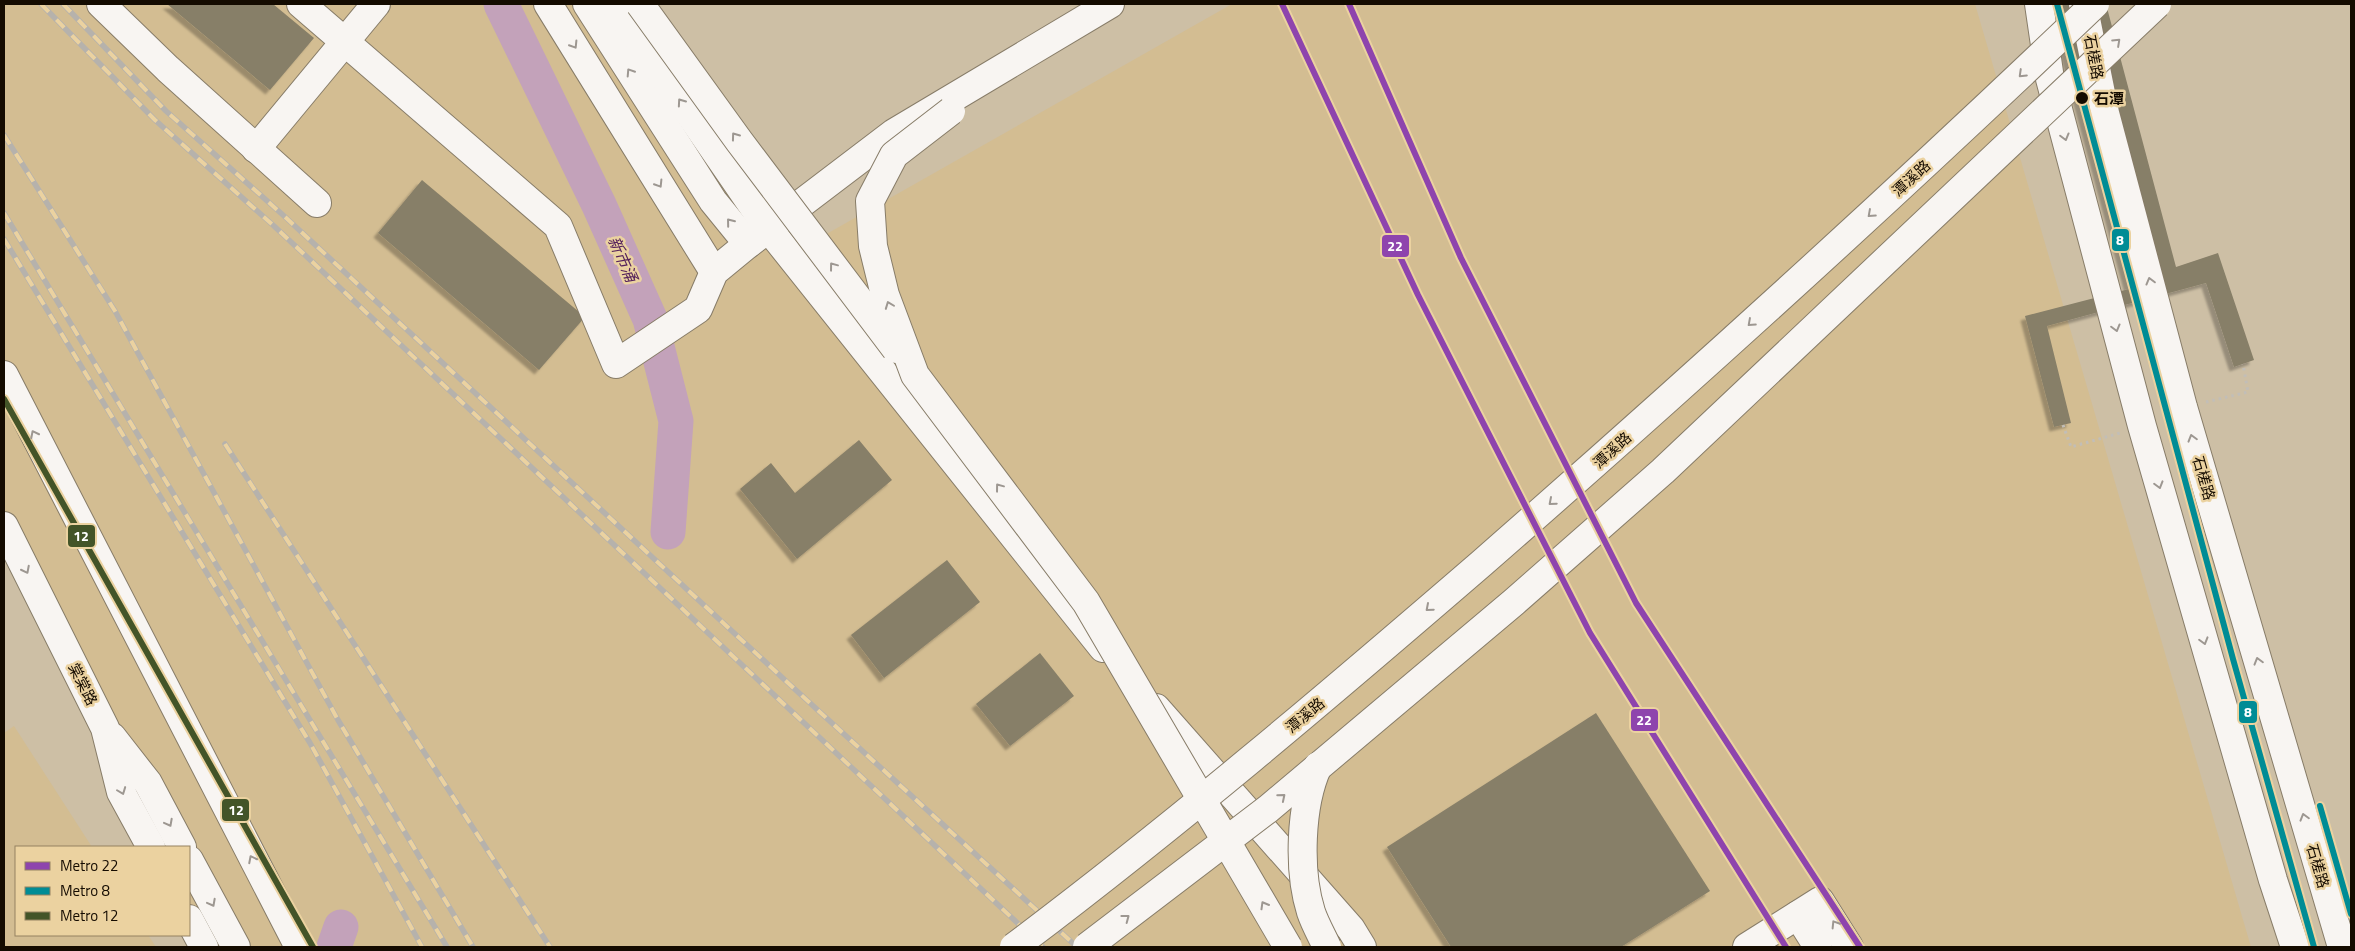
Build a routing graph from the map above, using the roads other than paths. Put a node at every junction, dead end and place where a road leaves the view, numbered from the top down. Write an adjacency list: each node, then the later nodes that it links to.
1 (101, 4): 15 (main road)
2 (301, 4): 14 (main road)
3 (376, 4): 14 (main road)
4 (548, 4): 19 (main road, one-way to 19)
5 (587, 4): 18 (main road, one-way to 5)
6 (614, 4): 18 (main road, one-way to 6)
7 (640, 4): 20 (main road, one-way to 7, bridge)
8 (1110, 4): 18 (main road)
9 (1126, 4): 20 (main road, one-way to 9, bridge)
10 (2039, 4): 40 (main road, one-way to 40)
11 (2083, 4): 41 (main road, 石槎路, one-way to 11)
12 (2095, 4): 32 (main road, 潭溪路, one-way to 32, bridge)
13 (2157, 4): 16 (main road, one-way to 13, bridge)
14 (345, 42): 15 (main road); 19 (main road)
15 (256, 149): 17 (main road)
16 (1992, 159): 33 (main road, one-way to 16, bridge); 35 (main road, bridge)
17 (317, 203)
18 (758, 236): 19 (main road); 36 (main road)
19 (714, 272)
20 (915, 375): 34 (main road, one-way to 20, bridge)
21 (4, 376): 31 (main road, one-way to 21)
22 (4, 526): 23 (main road, 棠棠路, one-way to 23)
23 (105, 728): 24 (main road, 棠棠路, one-way to 24); 25 (main road, one-way to 25)
24 (150, 846)
25 (181, 846)
26 (190, 862): 30 (main road, one-way to 30)
27 (1809, 908): 37 (main road); 38 (main road); 39 (main road, one-way to 27)
28 (190, 920): 29 (main road)
29 (204, 947)
30 (236, 947)
31 (298, 947)
32 (1014, 947)
33 (1087, 947)
34 (1288, 947)
35 (1327, 947)
36 (1362, 947)
37 (1747, 947)
38 (1818, 947)
39 (1849, 947)
40 (2295, 947)
41 (2342, 947)

